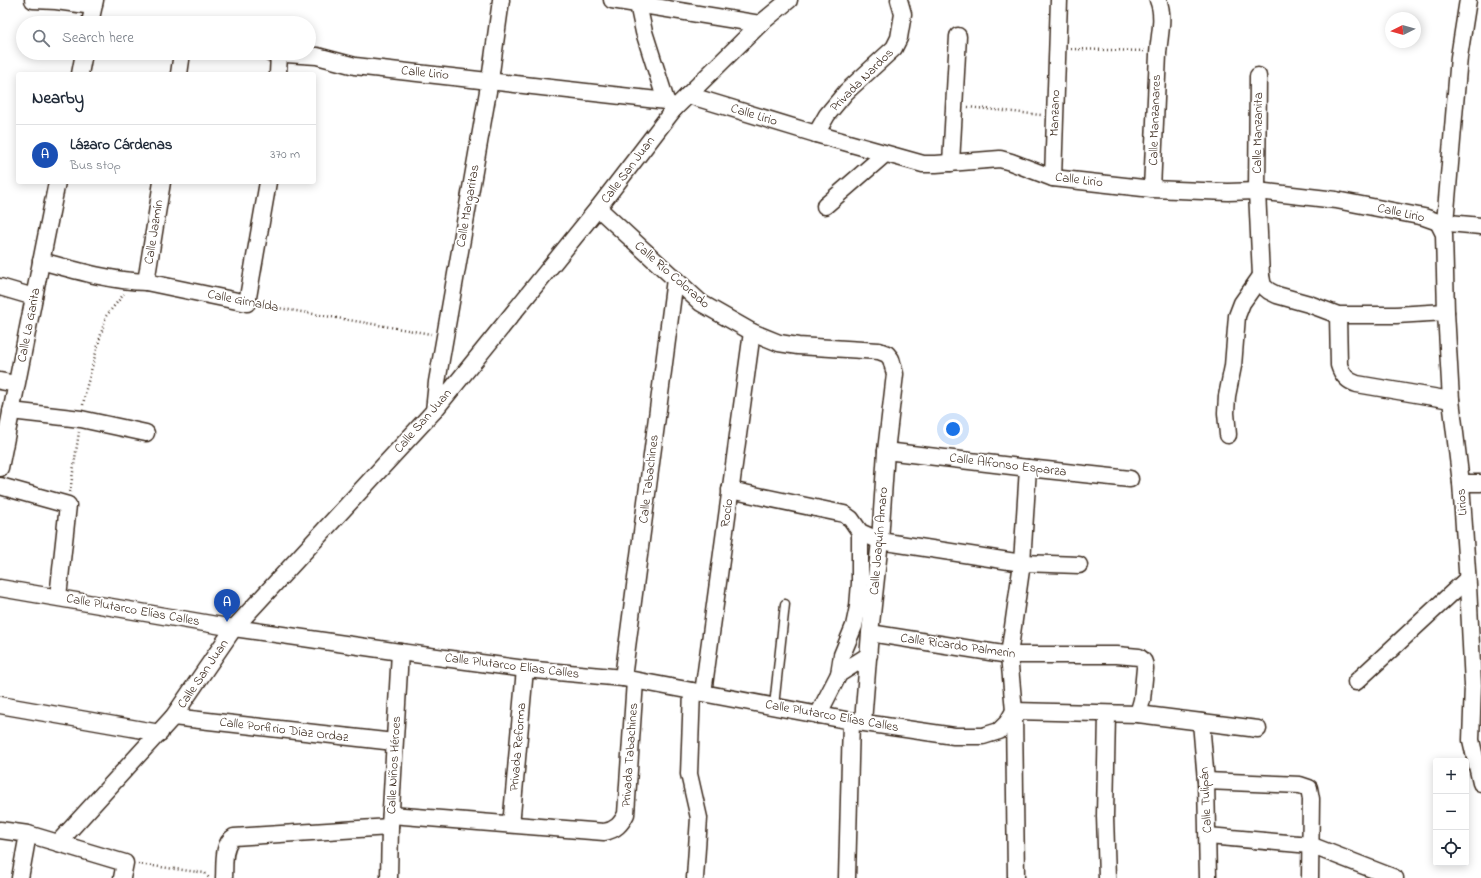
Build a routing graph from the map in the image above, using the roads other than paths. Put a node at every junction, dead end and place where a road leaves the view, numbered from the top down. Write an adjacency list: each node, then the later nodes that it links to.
1 (33, 0): 9 (street)
2 (501, 0): 22 (street, Calle Margaritas)
3 (612, 0): 10 (street)
4 (789, 0): 12 (street, Calle San Juan)
5 (899, 0): 25 (street, Privada Nardos)
6 (1059, 0): 28 (street, Manzano)
7 (1158, 0): 32 (street, Calle Manzanares)
8 (1468, 0): 36 (street)
9 (94, 3): 11 (street)
10 (638, 4): 12 (street); 24 (street)
11 (91, 16)
12 (760, 24): 23 (street, Calle San Juan)
13 (958, 36): 27 (street)
14 (316, 56): 22 (street, Calle Lirio)
15 (83, 60): 18 (street)
16 (181, 60): 19 (street)
17 (275, 60): 20 (street)
18 (80, 72)
19 (179, 72)
20 (278, 72)
21 (1258, 76): 33 (street, Calle Manzanita)
22 (490, 80): 24 (street, Calle Lirio); 51 (street, Calle Margaritas)
23 (688, 95): 24 (street, Calle San Juan); 25 (street, Calle Lirio)
24 (670, 105): 35 (street, Calle San Juan)
25 (816, 134): 26 (street, Calle Lirio)
26 (885, 154): 27 (street, Calle Lirio); 34 (street)
27 (952, 163): 28 (street, Calle Lirio)
28 (1053, 178): 32 (street, Calle Lirio)
29 (57, 184): 38 (street, Calle La Garita)
30 (162, 184): 41 (street, Calle Jazmín)
31 (268, 184): 41 (street, Calle Girnalda)
32 (1152, 188): 33 (street, Calle Lirio)
33 (1257, 191): 36 (street, Calle Lirio); 39 (street, Calle Manzanita)
34 (825, 206)
35 (598, 208): 40 (street, Calle Río Colorado); 51 (street, Calle San Juan)
36 (1441, 222): 37 (street, Calle Lirio); 44 (street, Lirios)
37 (1481, 226)
38 (41, 261): 41 (street, Calle Girnalda); 43 (street, Calle La Garita)
39 (1260, 276): 45 (street); 53 (street)
40 (675, 279): 46 (street, Calle Río Colorado); 78 (street, Calle Tabachines)
41 (140, 282)
42 (0, 287): 43 (street)
43 (34, 297): 48 (street, Calle La Garita)
44 (1446, 312): 45 (street); 49 (street, Lirios)
45 (1338, 315): 49 (street)
46 (752, 332): 47 (street, Calle Río Colorado); 61 (street, Rocío)
47 (891, 359): 54 (street, Calle Joaquín Amaro)
48 (5, 385): 50 (street, Calle La Garita)
49 (1452, 400): 58 (street, Lirios)
50 (11, 411): 52 (street); 55 (street, Calle La Garita)
51 (434, 411): 70 (street, Calle San Juan)
52 (146, 433)
53 (1228, 435)
54 (886, 451): 56 (street, Calle Alfonso Esparza); 63 (street, Calle Joaquín Amaro)
55 (0, 468)
56 (1028, 468): 57 (street, Calle Alfonso Esparza); 64 (street)
57 (1130, 479)
58 (1461, 483): 59 (street); 66 (street, Lirios)
59 (1481, 483)
60 (0, 486): 68 (street)
61 (730, 490): 62 (street); 80 (street, Rocío)
62 (860, 532): 63 (street); 76 (street)
63 (880, 541): 64 (street); 71 (street, Calle Joaquín Amaro)
64 (1022, 563): 65 (street); 74 (street)
65 (1079, 565)
66 (1472, 583): 77 (street, Lirios); 79 (street)
67 (0, 588): 68 (street, Calle Plutarco Elías Calles)
68 (58, 597): 70 (street, Calle Plutarco Elías Calles)
69 (785, 604): 82 (lane)
70 (234, 628): 72 (street, Calle Plutarco Elías Calles); 87 (street, Calle San Juan)
71 (870, 633): 73 (street, Calle Joaquín Amaro); 74 (street, Calle Ricardo Palmerin)
72 (400, 652): 75 (street, Calle Plutarco Elías Calles); 92 (street, Calle Niños Héroes)
73 (869, 655): 76 (street); 88 (street, Calle Joaquín Amaro)
74 (1009, 655): 83 (street); 85 (street, Calle Ricardo Palmerin)
75 (526, 669): 78 (street, Calle Plutarco Elías Calles); 96 (street, Privada Reforma)
76 (839, 674): 86 (street)
77 (1477, 678): 94 (street, Lirios)
78 (629, 680): 80 (street, Calle Plutarco Elías Calles); 96 (street, Privada Tabachines)
79 (1356, 682)
80 (698, 692): 82 (street, Calle Plutarco Elías Calles); 106 (street, Rocío)
81 (0, 705): 91 (street)
82 (774, 706): 86 (street, Calle Plutarco Elías Calles)
83 (1014, 711): 84 (street); 88 (street, Calle Plutarco Elías Calles); 108 (street)
84 (1107, 714): 85 (street); 109 (street)
85 (1138, 714): 89 (street)
86 (818, 715): 88 (street, Calle Plutarco Elías Calles)
87 (173, 717): 91 (street, Calle San Juan); 92 (street, Calle Porfirio Díaz Ordaz)
88 (857, 722): 107 (street, Calle Joaquín Amaro)
89 (1201, 722): 90 (street); 93 (street, Calle Tulipán)
90 (1258, 729)
91 (160, 733): 100 (street, Calle San Juan)
92 (394, 742): 95 (street, Calle Niños Héroes)
93 (1206, 781): 99 (street, Calle Tulipán); 101 (street)
94 (1481, 783)
95 (391, 821): 96 (street); 104 (street); 105 (street, Calle Niños Héroes)
96 (509, 824)
97 (0, 830): 98 (street)
98 (28, 834): 100 (street); 103 (street)
99 (1208, 836): 101 (street); 110 (street, Calle Tulipán)
100 (58, 843): 102 (street)
101 (1310, 845): 111 (street); 112 (street)
102 (123, 870)
103 (20, 878)
104 (224, 878)
105 (389, 878)
106 (695, 878)
107 (847, 878)
108 (1016, 878)
109 (1107, 878)
110 (1208, 878)
111 (1310, 878)
112 (1395, 878)

